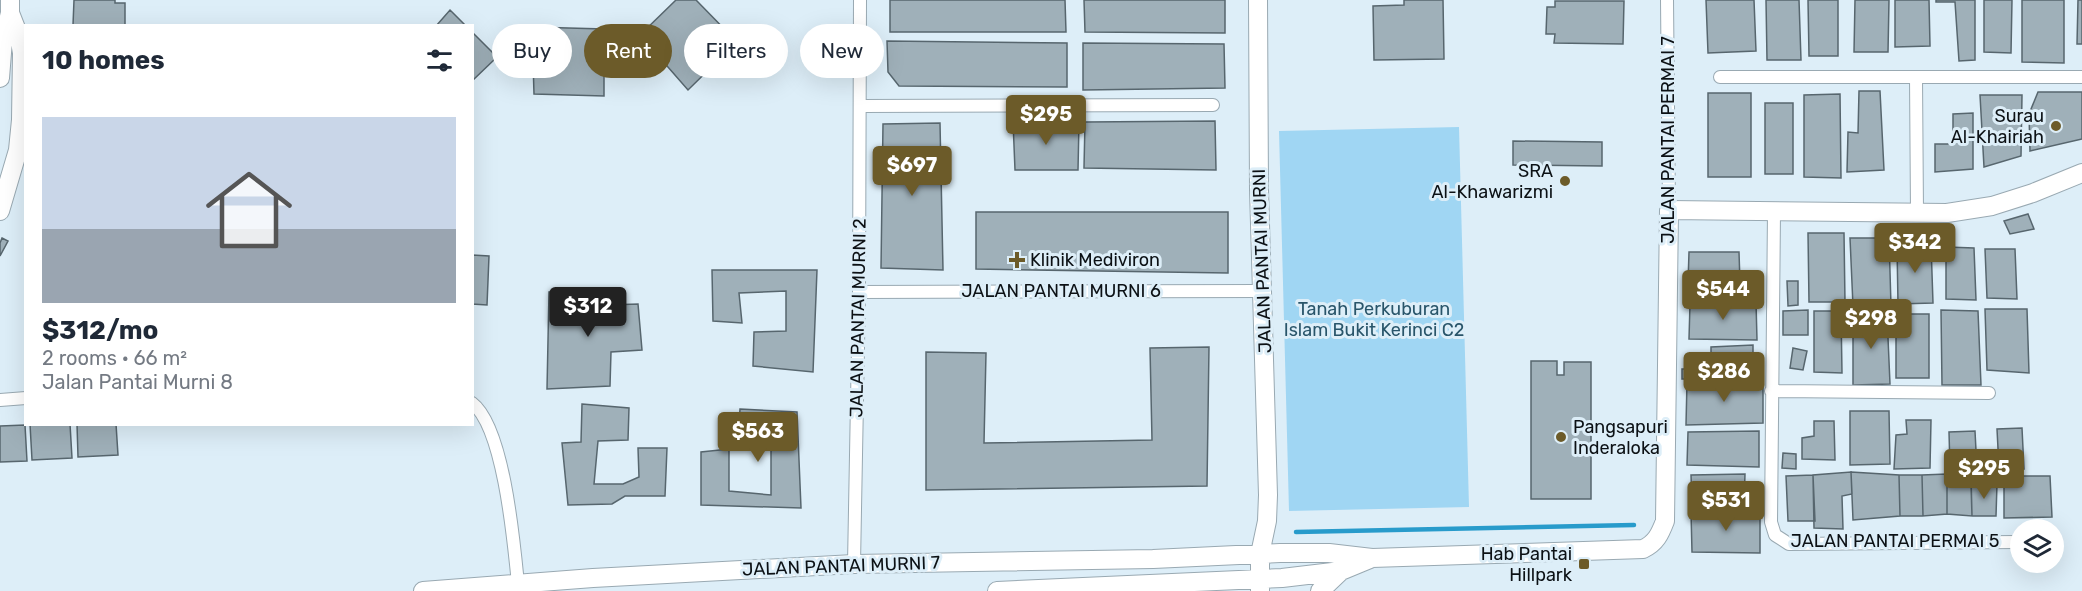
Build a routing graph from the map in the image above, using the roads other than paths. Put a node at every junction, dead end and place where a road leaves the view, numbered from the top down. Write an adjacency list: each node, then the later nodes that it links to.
1 (860, 0): 10 (street, JALAN PANTAI MURNI 2)
2 (1258, 0): 16 (street, JALAN PANTAI MURNI)
3 (1667, 0): 12 (street, JALAN PANTAI PERMAI 7)
4 (10, 7): 8 (street); 13 (street)
5 (1720, 77): 6 (street)
6 (1916, 77): 7 (street); 15 (street)
7 (2082, 77)
8 (0, 78)
9 (1213, 105): 10 (street)
10 (861, 106): 17 (street, JALAN PANTAI MURNI 2)
11 (2082, 173): 15 (street)
12 (1669, 210): 14 (street); 27 (street, JALAN PANTAI PERMAI 7)
13 (0, 211)
14 (1774, 212): 15 (street); 18 (street, JALAN PANTAI PERMAI 5)
15 (1917, 213)
16 (1263, 291): 17 (street, JALAN PANTAI MURNI 6); 23 (street, JALAN PANTAI MURNI)
17 (859, 292): 28 (street, JALAN PANTAI MURNI 2)
18 (1771, 392): 19 (street); 24 (street, JALAN PANTAI PERMAI 5)
19 (1989, 393)
20 (24, 398): 21 (street)
21 (0, 400)
22 (474, 404): 30 (street)
23 (1268, 521): 25 (street, JALAN PANTAI MURNI); 26 (street, JALAN PANTAI MURNI)
24 (2010, 542)
25 (1280, 553): 26 (street, JALAN PANTAI MURNI 7); 27 (street, JALAN PANTAI MURNI 7); 31 (street, JALAN PANTAI MURNI)
26 (1260, 554): 28 (street, JALAN PANTAI MURNI 7); 32 (street, JALAN PANTAI MURNI)
27 (1372, 558): 29 (street)
28 (854, 564): 30 (street, JALAN PANTAI MURNI 7)
29 (1341, 571): 31 (street); 36 (street)
30 (518, 584): 34 (street, JALAN PANTAI MURNI 7)
31 (1282, 584): 32 (street)
32 (1260, 585): 33 (street)
33 (1199, 586): 35 (street)
34 (423, 591)
35 (997, 591)
36 (1320, 591)

